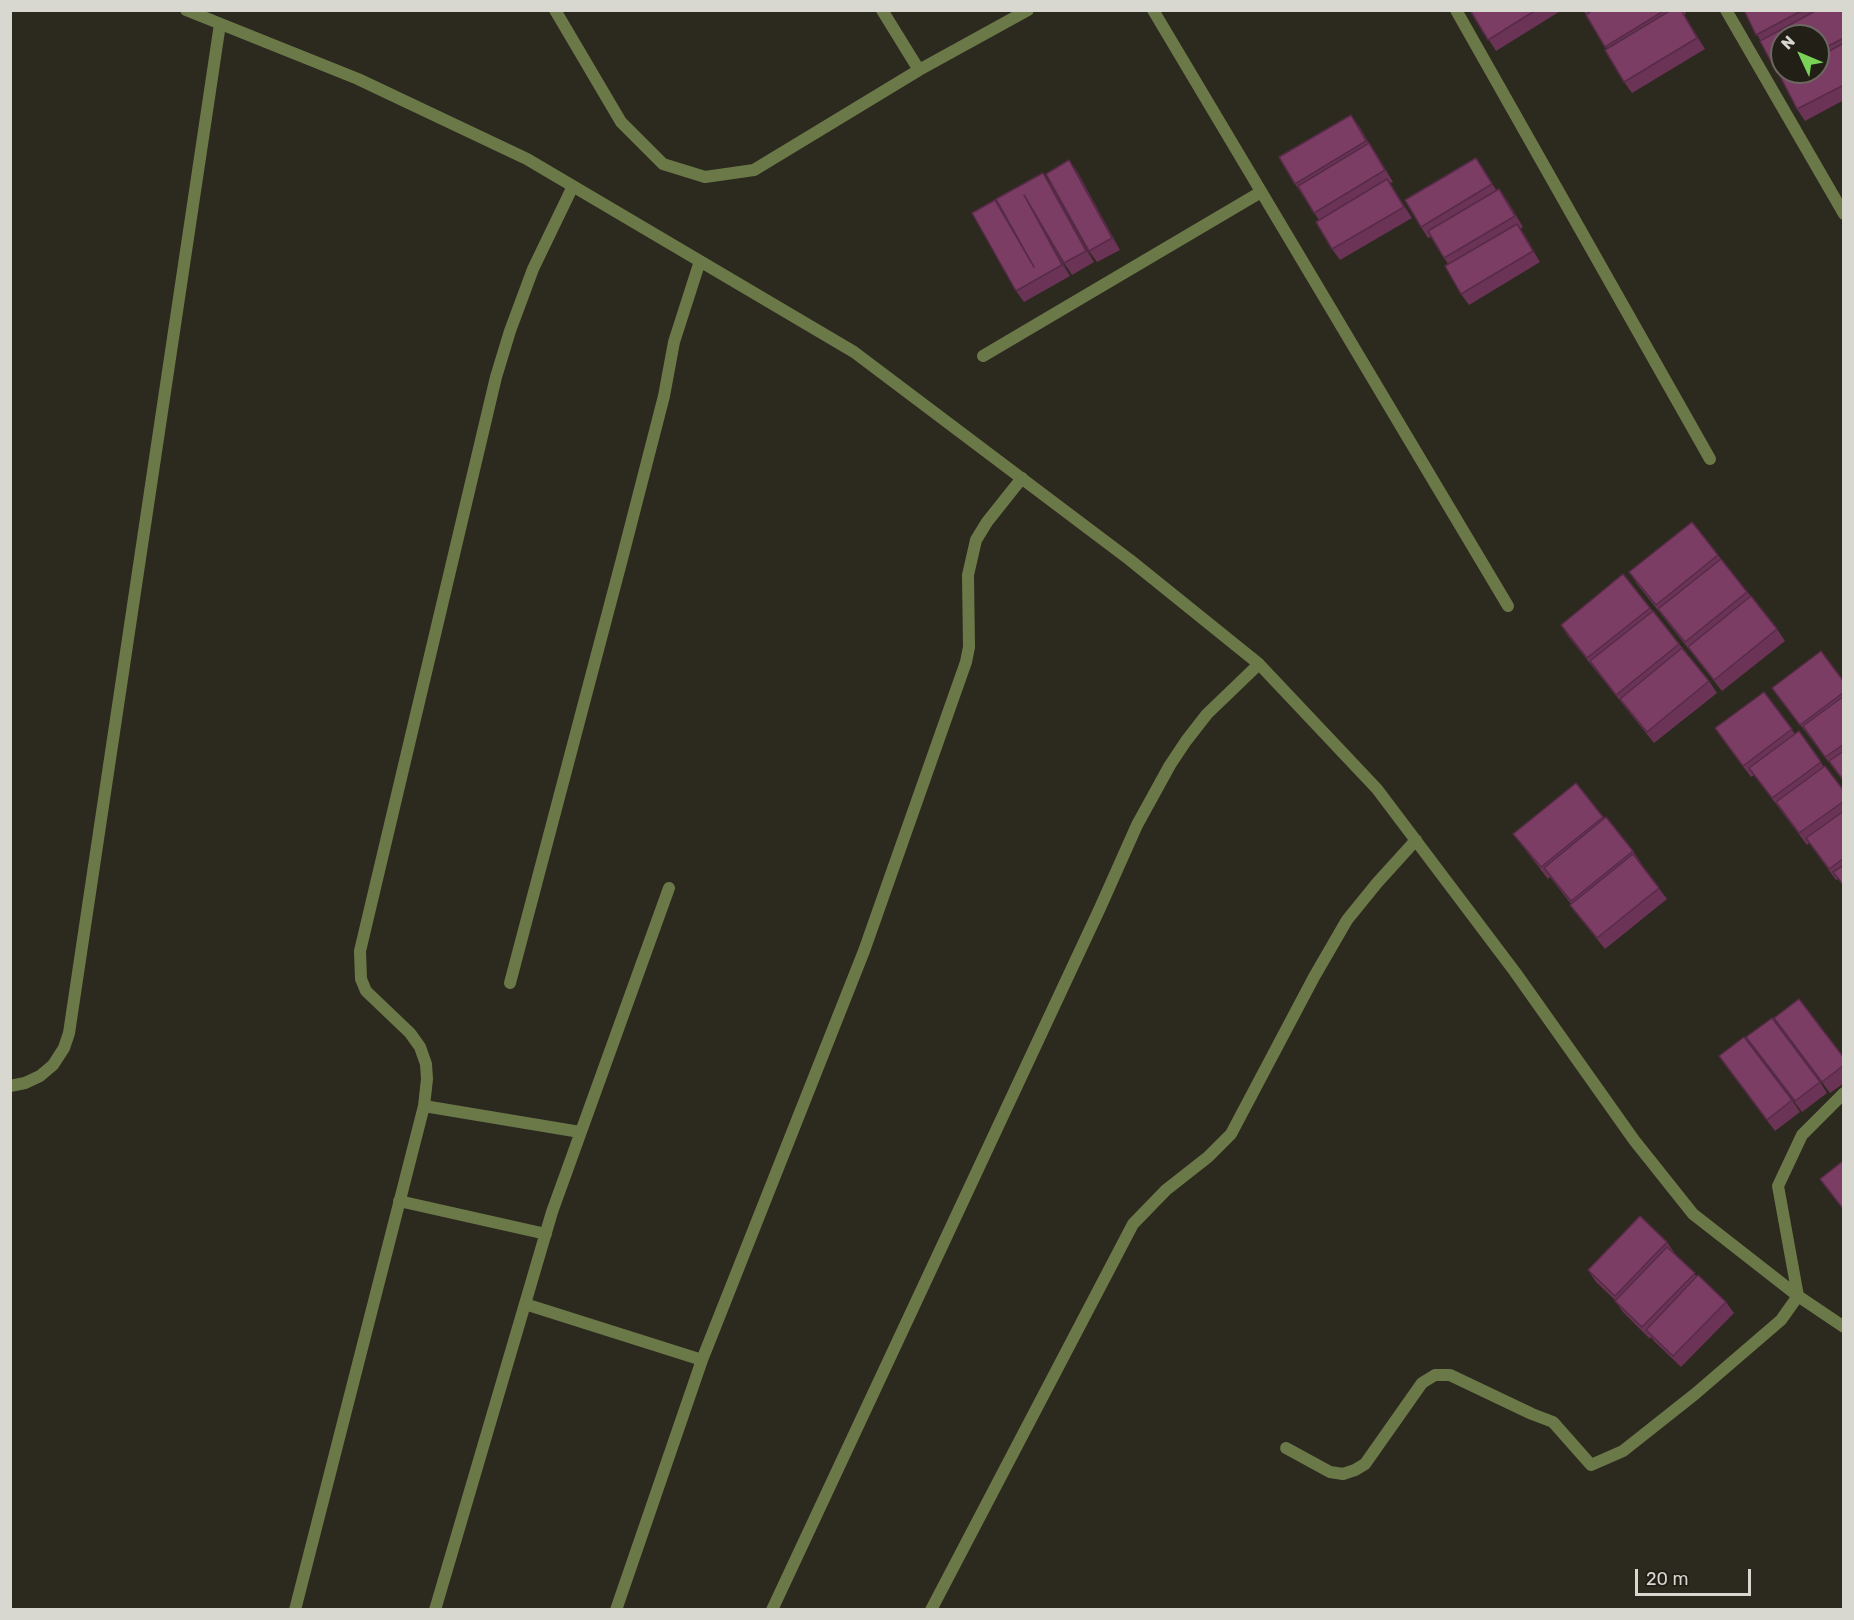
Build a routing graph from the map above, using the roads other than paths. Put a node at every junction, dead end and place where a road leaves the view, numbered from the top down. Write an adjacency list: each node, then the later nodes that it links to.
1 (186, 10): 8 (street)
2 (555, 10): 9 (street)
3 (882, 10): 9 (street)
4 (1028, 10): 9 (street)
5 (1153, 10): 11 (street)
6 (1456, 10): 15 (street)
7 (1726, 10): 12 (street)
8 (220, 24): 10 (street); 22 (street)
9 (919, 70)
10 (573, 186): 13 (street); 24 (street)
11 (1261, 192): 14 (street); 17 (street)
12 (1844, 214)
13 (700, 261): 16 (street); 21 (street)
14 (983, 356)
15 (1710, 459)
16 (1022, 478): 18 (street); 31 (street)
17 (1508, 606)
18 (1259, 664): 19 (street); 36 (street)
19 (1416, 840): 28 (street); 37 (street)
20 (669, 888): 25 (street)
21 (510, 983)
22 (10, 1086)
23 (1844, 1093): 28 (street)
24 (424, 1106): 25 (street); 26 (street)
25 (580, 1132): 27 (street)
26 (399, 1201): 27 (street); 33 (street)
27 (546, 1234): 29 (street)
28 (1798, 1296): 30 (street); 32 (street)
29 (525, 1304): 31 (street); 34 (street)
30 (1844, 1327)
31 (702, 1360): 35 (street)
32 (1286, 1448)
33 (295, 1610)
34 (435, 1610)
35 (616, 1610)
36 (772, 1610)
37 (931, 1610)

